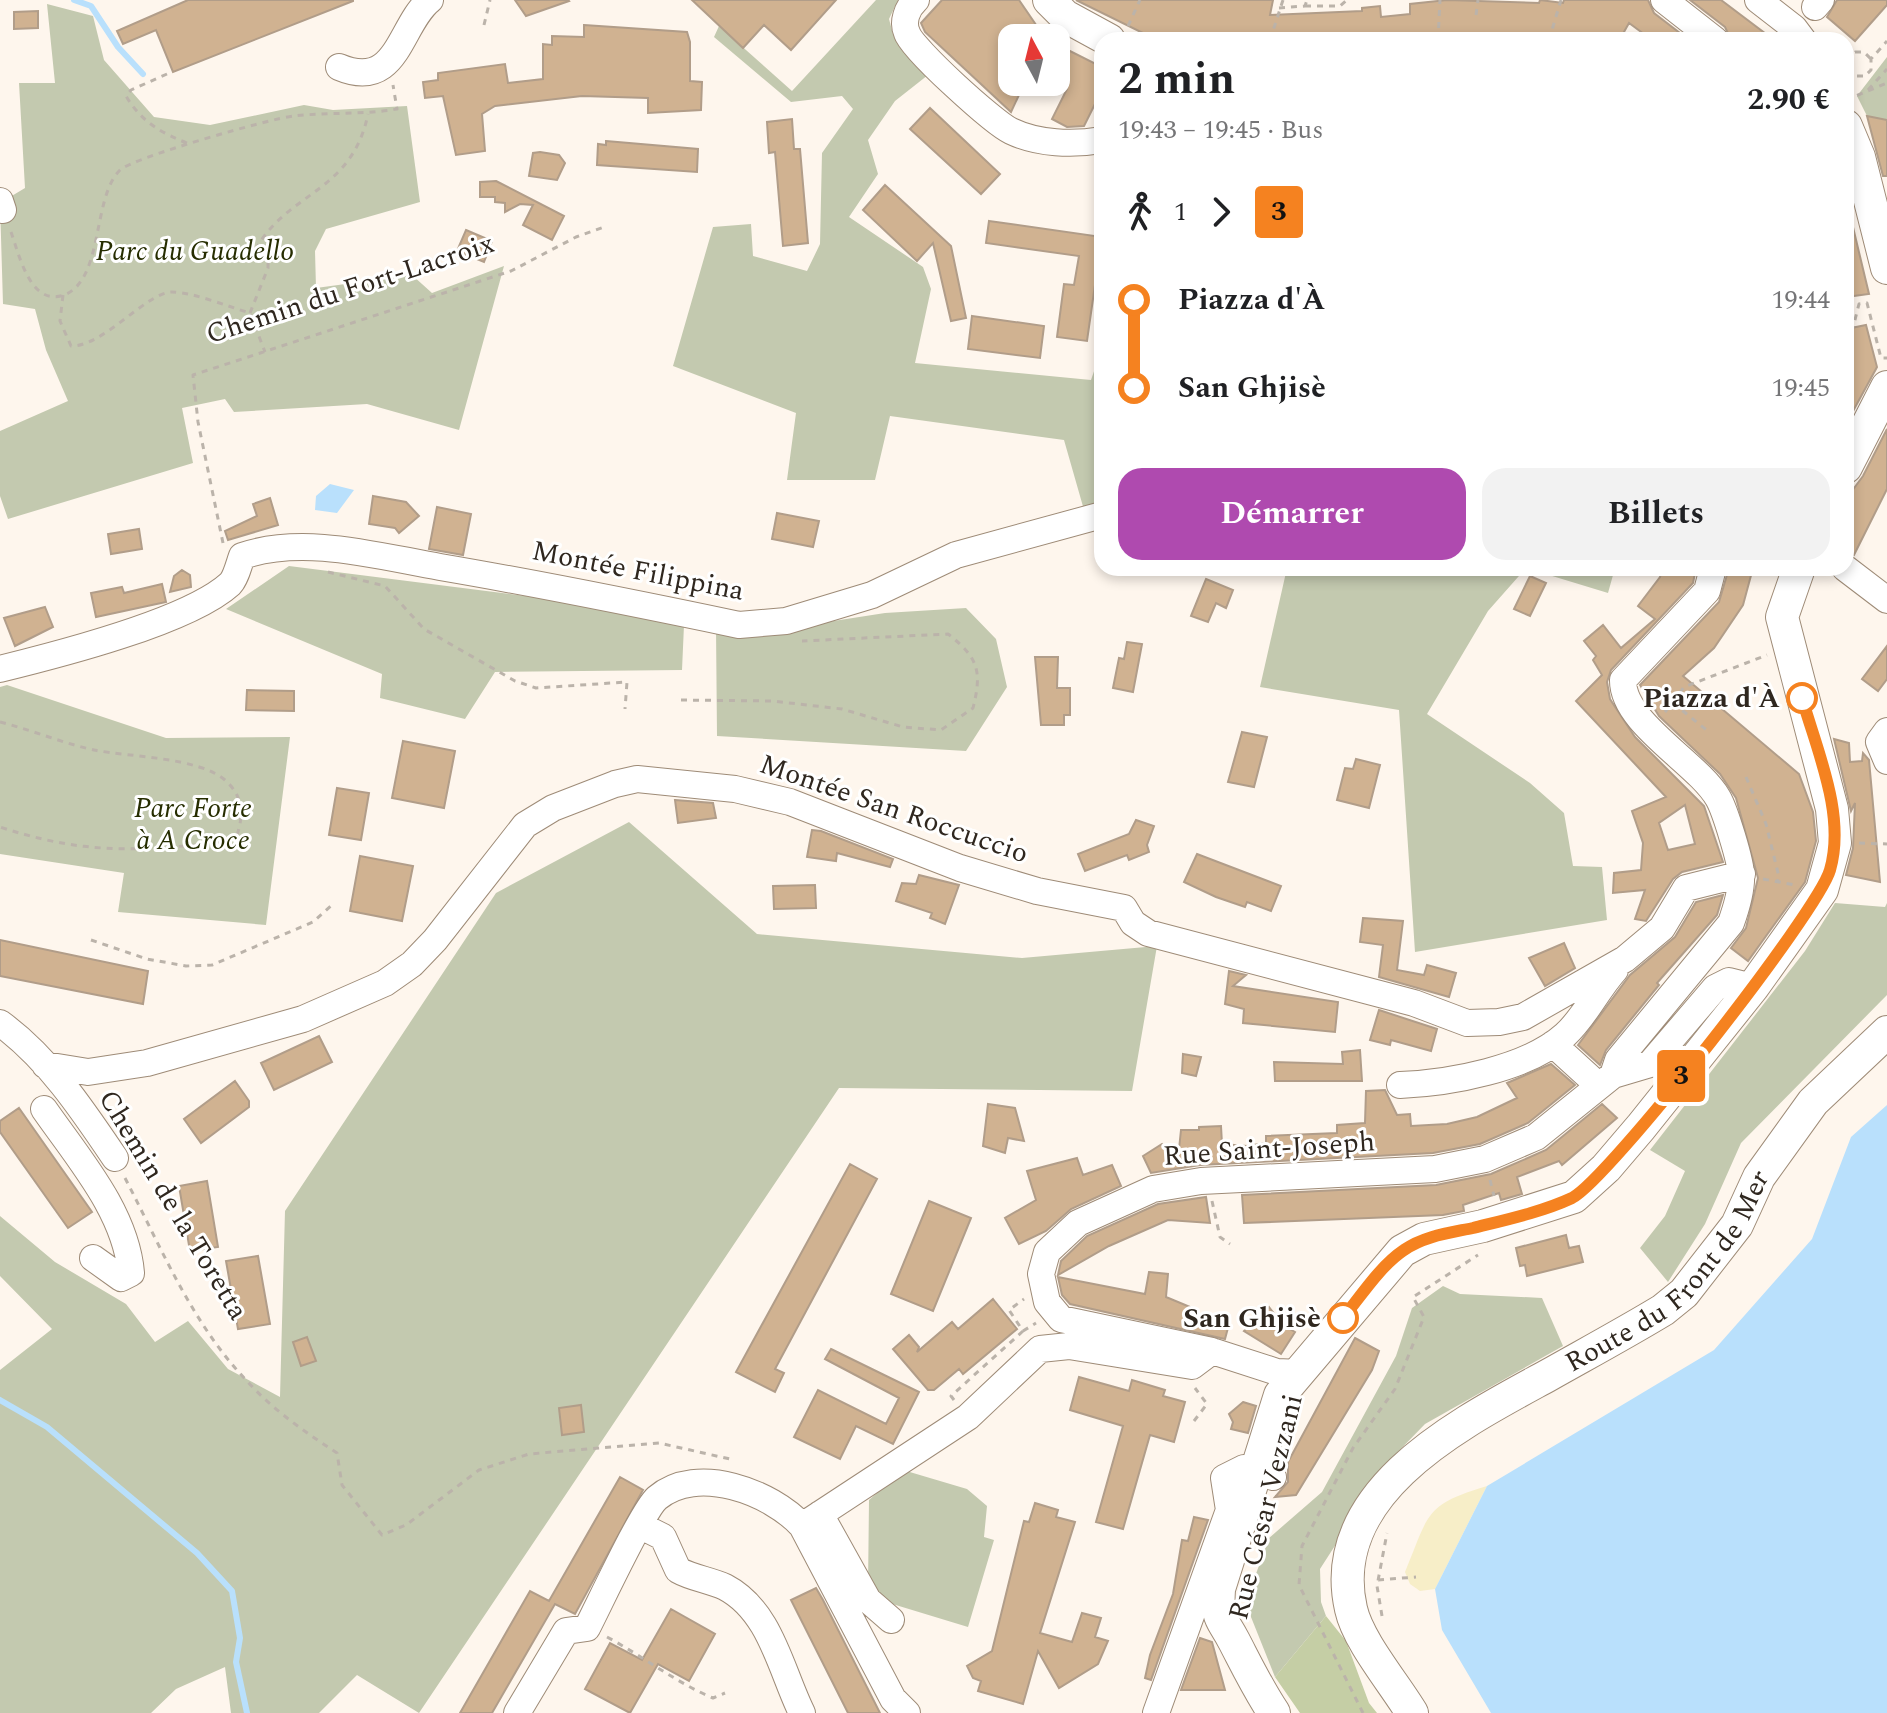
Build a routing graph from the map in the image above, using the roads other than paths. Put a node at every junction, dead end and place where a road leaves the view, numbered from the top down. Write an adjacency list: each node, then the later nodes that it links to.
1 (430, 0): 9 (street)
2 (916, 0): 10 (street)
3 (1049, 0): 6 (main road)
4 (1664, 0): 7 (street)
5 (1758, 0): 8 (street)
6 (1116, 32)
7 (1705, 32)
8 (1794, 32)
9 (339, 67)
10 (1094, 141)
11 (1854, 145): 12 (main road)
12 (1887, 268)
13 (1886, 392): 14 (main road)
14 (1854, 452)
15 (1094, 517): 20 (street, Montée Filippina)
16 (1854, 575): 19 (street)
17 (1711, 576): 23 (street)
18 (1796, 576): 25 (main road, Rue César Vezzani)
19 (1887, 600)
20 (0, 669)
21 (1887, 731): 22 (street)
22 (1887, 761)
23 (1742, 874): 24 (street, Montée San Roccuccio); 32 (street)
24 (1625, 959): 29 (street); 31 (street, Montée San Roccuccio)
25 (1753, 987): 32 (street); 40 (main road, Rue César Vezzani)
26 (0, 1023): 28 (street, Chemin de la Toretta)
27 (1887, 1032): 50 (main road, Route du Front de Mer)
28 (28, 1044): 30 (street); 31 (street, Chemin de la Toretta)
29 (1553, 1044): 32 (street); 33 (street)
30 (0, 1049)
31 (45, 1065): 35 (street, Chemin de la Toretta)
32 (1606, 1081): 39 (street, Rue Saint-Joseph)
33 (1400, 1085)
34 (44, 1109): 37 (street)
35 (93, 1127): 36 (street, Chemin de la Toretta); 37 (street)
36 (115, 1158)
37 (99, 1188): 38 (street)
38 (93, 1258)
39 (1212, 1351): 40 (street, Rue Saint-Joseph); 42 (street)
40 (1300, 1373): 41 (main road, Rue César Vezzani)
41 (1264, 1474): 48 (street); 49 (main road, Rue César Vezzani)
42 (811, 1520): 43 (street); 44 (street); 47 (street)
43 (641, 1526): 45 (street); 46 (street)
44 (891, 1620)
45 (517, 1713)
46 (802, 1713)
47 (907, 1713)
48 (1156, 1713)
49 (1274, 1713)
50 (1412, 1713)

